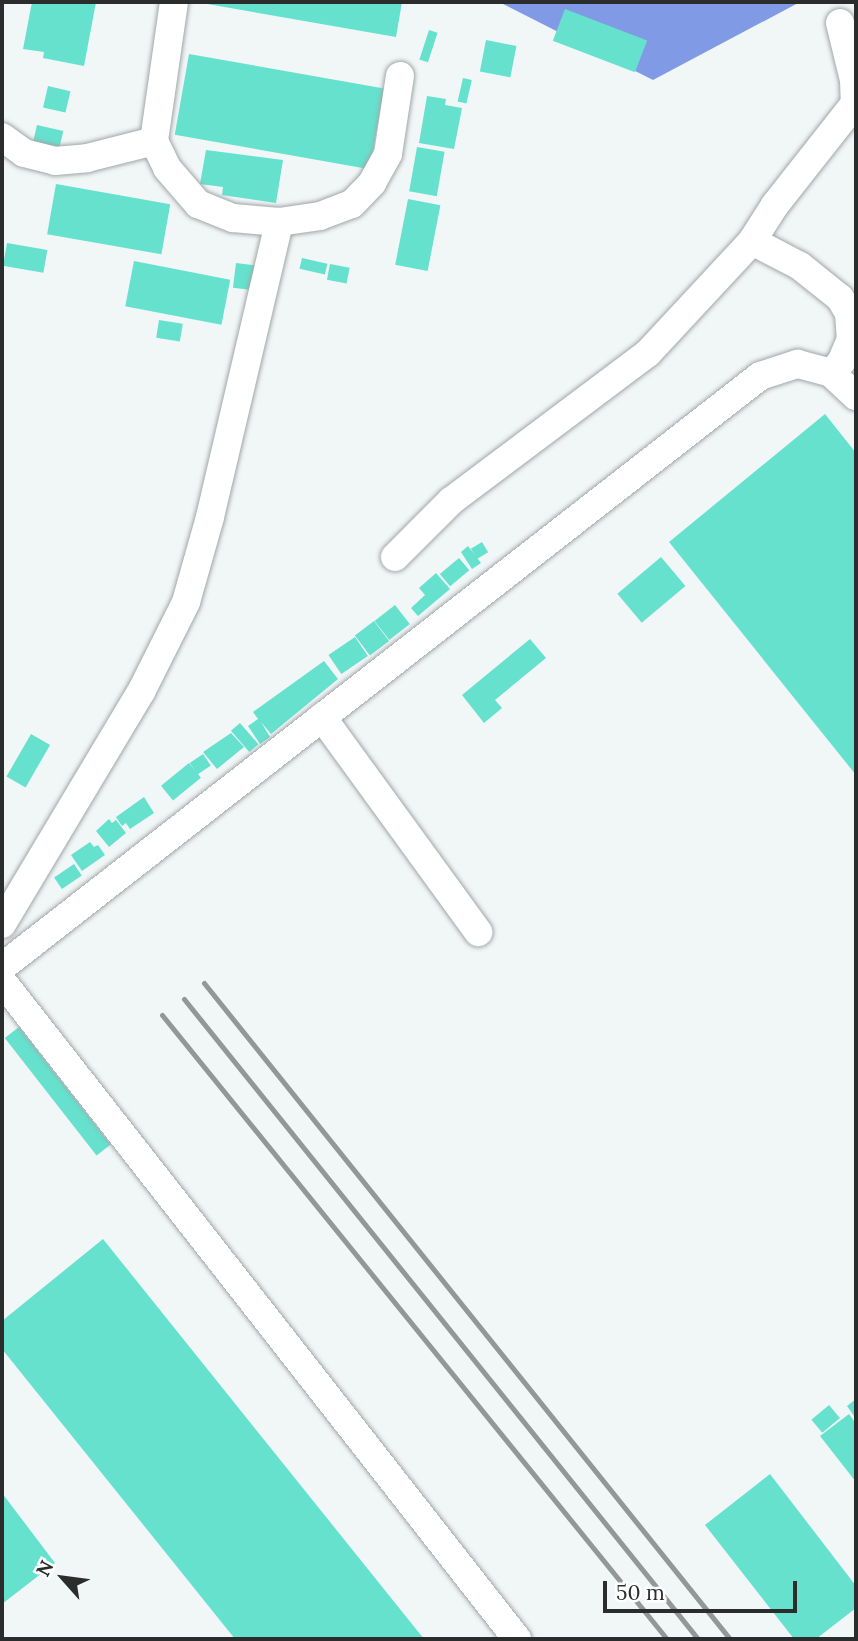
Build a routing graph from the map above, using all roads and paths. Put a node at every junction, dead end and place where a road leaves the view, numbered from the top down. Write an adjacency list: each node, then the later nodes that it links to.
1 (174, 2): 6 (lane)
2 (840, 23): 4 (lane)
3 (400, 76): 7 (lane)
4 (856, 103): 8 (lane)
5 (2, 137): 6 (lane)
6 (154, 141): 7 (lane)
7 (279, 222): 14 (lane)
8 (752, 242): 9 (lane); 12 (lane)
9 (853, 308): 10 (lane)
10 (831, 373): 11 (lane); 13 (lane)
11 (856, 396)
12 (395, 557)
13 (322, 717): 15 (lane); 16 (lane)
14 (2, 924)
15 (478, 932)
16 (2, 967)
17 (2, 981): 18 (lane)
18 (517, 1639)

